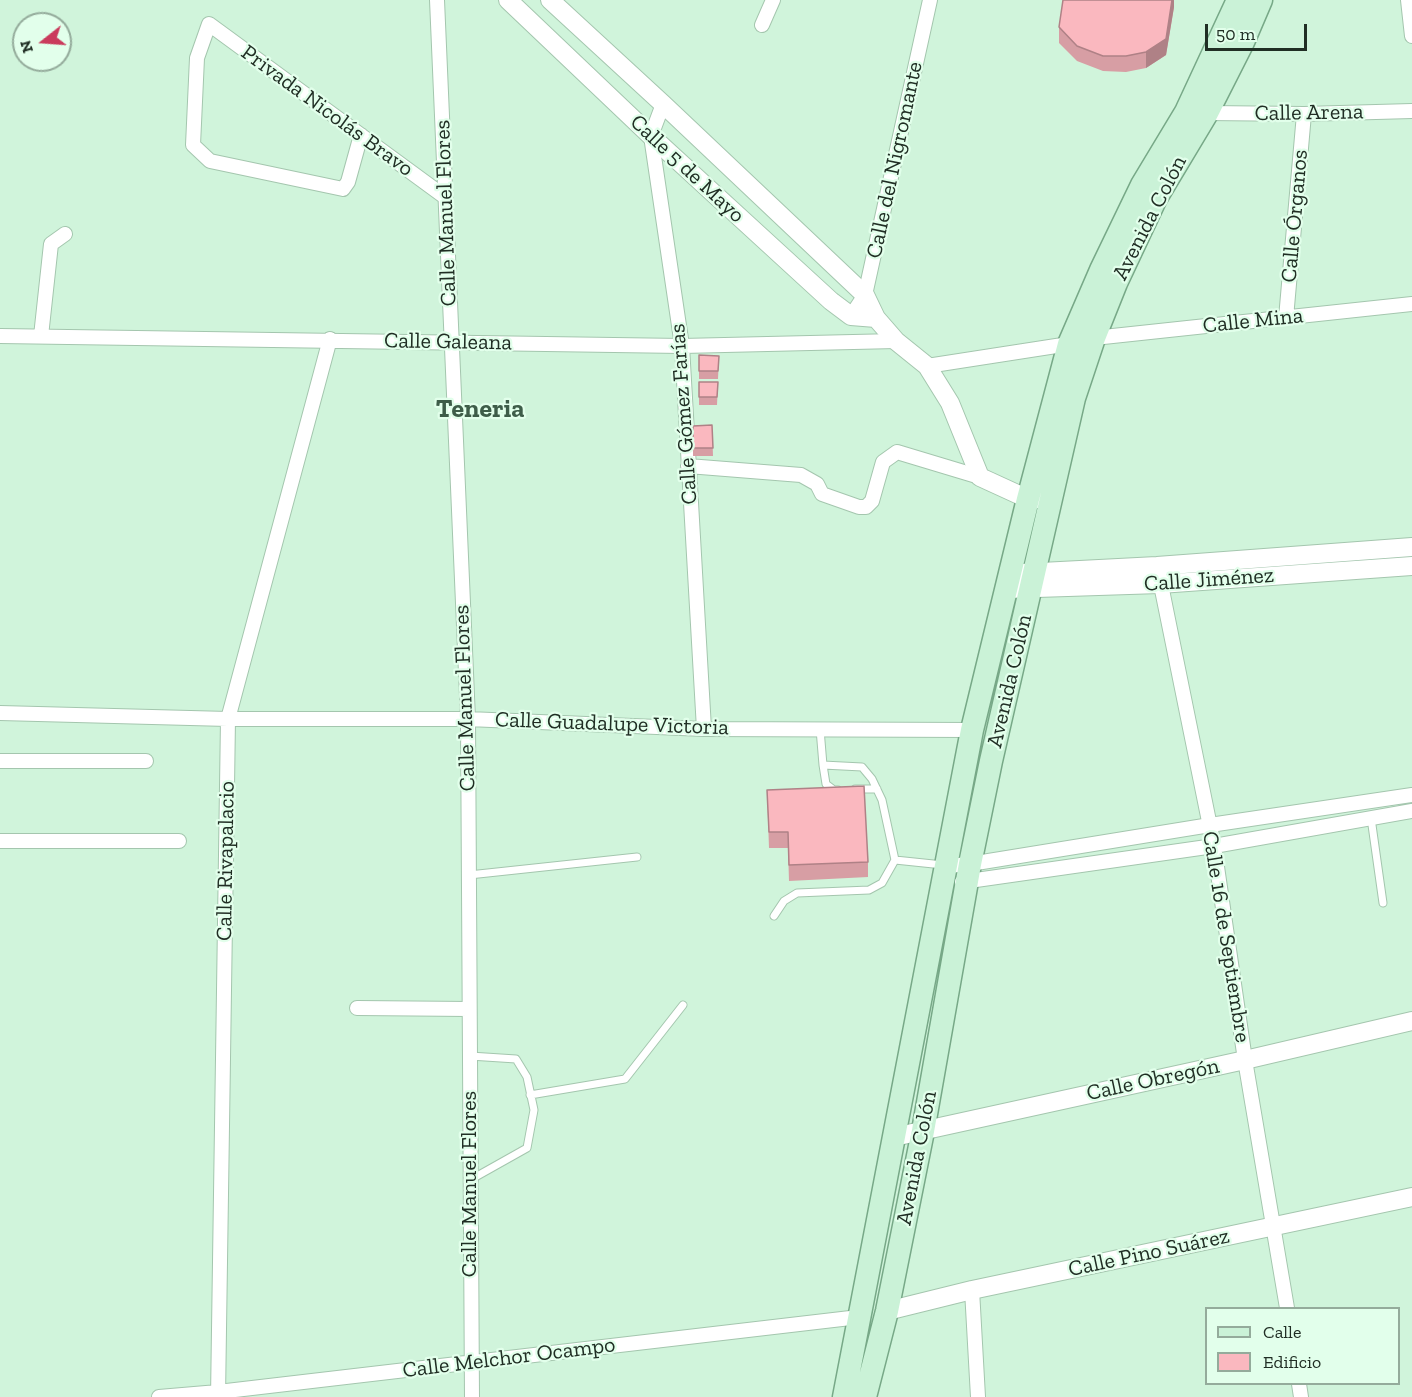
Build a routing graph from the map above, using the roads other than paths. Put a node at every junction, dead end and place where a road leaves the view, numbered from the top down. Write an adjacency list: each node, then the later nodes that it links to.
1 (437, 0): 17 (street, Calle Manuel Flores)
2 (508, 0): 16 (street, Calle 5 de Mayo)
3 (550, 0): 11 (street, Calle 5 de Mayo)
4 (773, 0): 9 (street)
5 (930, 0): 19 (street, Calle del Nigromante)
6 (1238, 0): 30 (main road, Avenida Colón)
7 (1261, 0): 13 (main road, Avenida Colón)
8 (1408, 0): 10 (street)
9 (762, 25)
10 (1412, 36)
11 (663, 104): 16 (street, Calle Gómez Farías); 19 (street, Calle 5 de Mayo)
12 (1412, 111): 14 (street, Calle Arena)
13 (1207, 113): 14 (street, Calle Arena); 26 (main road, Avenida Colón)
14 (1304, 114): 23 (street, Calle Órganos)
15 (361, 135): 15 (street, Privada Nicolás Bravo); 17 (street, Privada Nicolás Bravo)
16 (651, 136): 21 (street, Calle 5 de Mayo); 31 (street, Calle Gómez Farías)
17 (445, 197): 28 (street, Calle Manuel Flores)
18 (65, 234): 25 (street)
19 (865, 295): 21 (street, Calle del Nigromante); 22 (street, Calle 5 de Mayo)
20 (1412, 304): 23 (street, Calle Mina)
21 (851, 316): 22 (street)
22 (876, 318): 29 (street, Calle 5 de Mayo)
23 (1286, 318): 26 (street, Calle Mina)
24 (0, 336): 25 (street, Calle Galeana)
25 (41, 336): 27 (street, Calle Galeana)
26 (1094, 338): 36 (main road, Avenida Colón)
27 (330, 339): 28 (street, Calle Galeana); 44 (street, Calle Rivapalacio)
28 (451, 342): 31 (street, Calle Galeana); 45 (street, Calle Manuel Flores)
29 (896, 342): 31 (street, Calle Galeana); 32 (street, Calle 5 de Mayo)
30 (1069, 344): 32 (street); 35 (main road, Avenida Colón)
31 (682, 346): 33 (street, Calle Gómez Farías)
32 (927, 366): 34 (street, Calle 5 de Mayo)
33 (688, 466): 34 (street); 46 (street, Calle Gómez Farías)
34 (980, 477): 35 (street)
35 (1028, 499): 36 (street); 42 (main road, Avenida Colón)
36 (1051, 500): 41 (main road, Avenida Colón)
37 (1412, 548): 38 (street, Calle Jiménez)
38 (1380, 559): 39 (street, Calle Jiménez); 40 (street, Calle Jiménez)
39 (1412, 566)
40 (1159, 575): 41 (street, Calle Jiménez); 58 (street, Calle 16 de Septiembre)
41 (1034, 580): 42 (street, Calle Jiménez); 64 (main road, Avenida Colón)
42 (1008, 581): 48 (main road, Avenida Colón)
43 (0, 713): 44 (street, Calle Guadalupe Victoria)
44 (228, 719): 45 (street, Calle Guadalupe Victoria); 86 (street, Calle Rivapalacio)
45 (468, 719): 46 (street, Calle Guadalupe Victoria); 65 (street, Calle Manuel Flores)
46 (704, 729): 47 (street, Calle Guadalupe Victoria)
47 (820, 729): 48 (street, Calle Guadalupe Victoria); 51 (lane)
48 (972, 730): 66 (main road, Avenida Colón)
49 (0, 761): 50 (street)
50 (146, 761)
51 (824, 765): 52 (lane); 52 (lane)
52 (877, 789): 63 (lane)
53 (1412, 795): 54 (street)
54 (1352, 804): 57 (street); 58 (street)
55 (1412, 812): 56 (street)
56 (1371, 818): 57 (street); 67 (lane)
57 (1356, 820): 61 (street)
58 (1210, 825): 61 (street, Calle 16 de Septiembre); 64 (street)
59 (179, 841): 60 (street)
60 (0, 842)
61 (1214, 846): 64 (street); 74 (street, Calle 16 de Septiembre)
62 (637, 857): 65 (lane)
63 (895, 860): 66 (lane); 68 (lane)
64 (969, 873): 66 (street); 76 (main road, Avenida Colón)
65 (468, 875): 71 (street, Calle Manuel Flores)
66 (944, 875): 77 (main road, Avenida Colón)
67 (1383, 903)
68 (774, 916)
69 (682, 1005): 75 (lane)
70 (357, 1008): 71 (street)
71 (469, 1009): 73 (street, Calle Manuel Flores)
72 (1412, 1021): 74 (street, Calle Obregón)
73 (470, 1056): 75 (lane); 78 (street, Calle Manuel Flores)
74 (1245, 1060): 76 (street, Calle Obregón); 80 (street, Calle 16 de Septiembre)
75 (530, 1095): 78 (lane)
76 (923, 1131): 77 (street, Calle Obregón); 83 (main road, Avenida Colón)
77 (894, 1137): 84 (main road, Avenida Colón)
78 (470, 1180): 85 (street, Calle Manuel Flores)
79 (1412, 1197): 80 (street, Calle Pino Suárez)
80 (1275, 1227): 81 (street, Calle Pino Suárez); 82 (street, Calle 16 de Septiembre)
81 (972, 1290): 83 (street, Calle Pino Suárez); 91 (street)
82 (1287, 1307)
83 (886, 1311): 90 (main road, Avenida Colón)
84 (859, 1317): 85 (street, Calle Melchor Ocampo); 89 (main road, Avenida Colón)
85 (471, 1363): 86 (street, Calle Melchor Ocampo); 88 (street, Calle Manuel Flores)
86 (218, 1395): 87 (street, Calle Melchor Ocampo)
87 (159, 1397)
88 (472, 1397)
89 (844, 1397)
90 (865, 1397)
91 (978, 1397)

